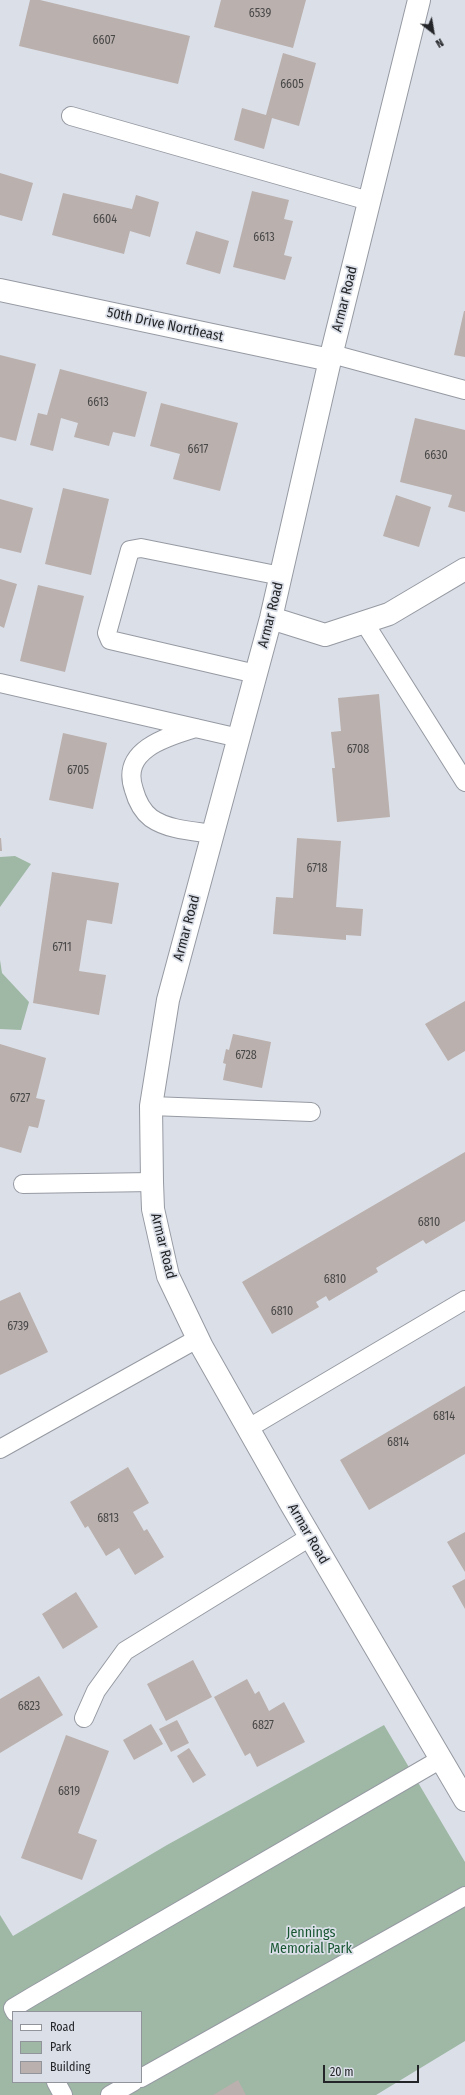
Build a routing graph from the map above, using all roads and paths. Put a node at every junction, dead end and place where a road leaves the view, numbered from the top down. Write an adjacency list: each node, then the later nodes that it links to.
1 (419, 0): 3 (street, Armar Road)
2 (71, 116): 3 (lane)
3 (369, 201): 5 (street, Armar Road)
4 (0, 290): 5 (street, 50th Drive Northeast)
5 (331, 357): 6 (lane); 8 (street, Armar Road)
6 (465, 390)
7 (465, 569): 10 (street)
8 (280, 576): 9 (street, Armar Road); 11 (lane)
9 (271, 618): 10 (street); 11 (street, Armar Road)
10 (364, 622): 15 (lane)
11 (256, 674): 14 (street, Armar Road)
12 (0, 683): 13 (lane)
13 (196, 728): 14 (lane); 16 (lane)
14 (239, 738): 16 (street, Armar Road)
15 (465, 782)
16 (213, 834): 17 (street, Armar Road)
17 (151, 1106): 18 (lane); 19 (street, Armar Road)
18 (312, 1112)
19 (152, 1182): 20 (lane); 22 (street, Armar Road)
20 (23, 1184)
21 (465, 1300): 23 (lane)
22 (197, 1339): 23 (street, Armar Road); 24 (lane)
23 (247, 1429): 25 (street, Armar Road)
24 (0, 1450)
25 (310, 1537): 26 (lane); 27 (street, Armar Road)
26 (84, 1718)
27 (441, 1759): 28 (street, Armar Road); 30 (lane)
28 (465, 1800)
29 (465, 1896): 31 (lane)
30 (14, 2011)
31 (142, 2077)
32 (57, 2083): 34 (lane)
33 (131, 2083): 35 (lane)
34 (63, 2095)
35 (110, 2095)

